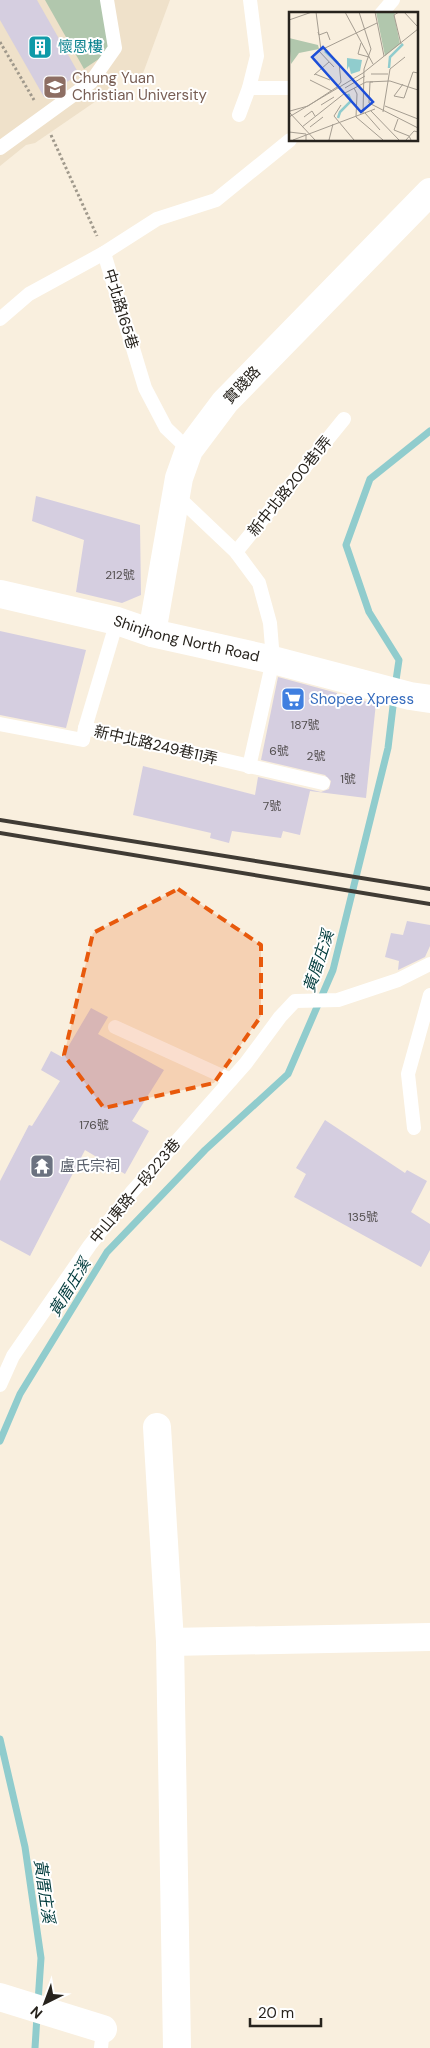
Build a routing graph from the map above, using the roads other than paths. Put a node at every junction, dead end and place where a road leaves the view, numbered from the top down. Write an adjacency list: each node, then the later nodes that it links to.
1 (107, 0): 9 (lane)
2 (250, 0): 5 (lane)
3 (393, 0): 4 (lane)
4 (383, 12)
5 (249, 88): 6 (lane); 7 (lane)
6 (289, 88)
7 (239, 115)
8 (289, 141): 11 (lane, 中北路165巷)
9 (0, 148)
10 (430, 192): 14 (street, 實踐路)
11 (104, 253): 12 (lane); 14 (lane, 中北路165巷)
12 (0, 319)
13 (344, 419): 16 (lane, 新中北路200巷1弄)
14 (189, 450): 15 (street, 實踐路)
15 (176, 495): 16 (lane); 19 (street, 實踐路)
16 (236, 552): 20 (lane)
17 (0, 594): 18 (street, Shinjhong North Road)
18 (117, 620): 19 (street, Shinjhong North Road); 23 (lane)
19 (152, 633): 20 (street, Shinjhong North Road)
20 (274, 660): 21 (street, Shinjhong North Road); 24 (lane)
21 (420, 697)
22 (0, 724): 23 (lane, 新中北路249巷11弄)
23 (85, 728): 24 (lane, 新中北路249巷11弄)
24 (249, 767): 25 (lane, 新中北路249巷11弄)
25 (323, 784)
26 (430, 964): 29 (lane, 中山東路一段223巷)
27 (430, 995): 30 (lane)
28 (114, 1027): 29 (lane)
29 (231, 1080): 31 (lane, 中山東路一段223巷)
30 (414, 1128)
31 (0, 1385)
32 (157, 1427): 34 (street)
33 (430, 1637): 34 (street)
34 (170, 1642): 37 (street)
35 (0, 1997): 36 (street)
36 (102, 2039)
37 (177, 2048)

